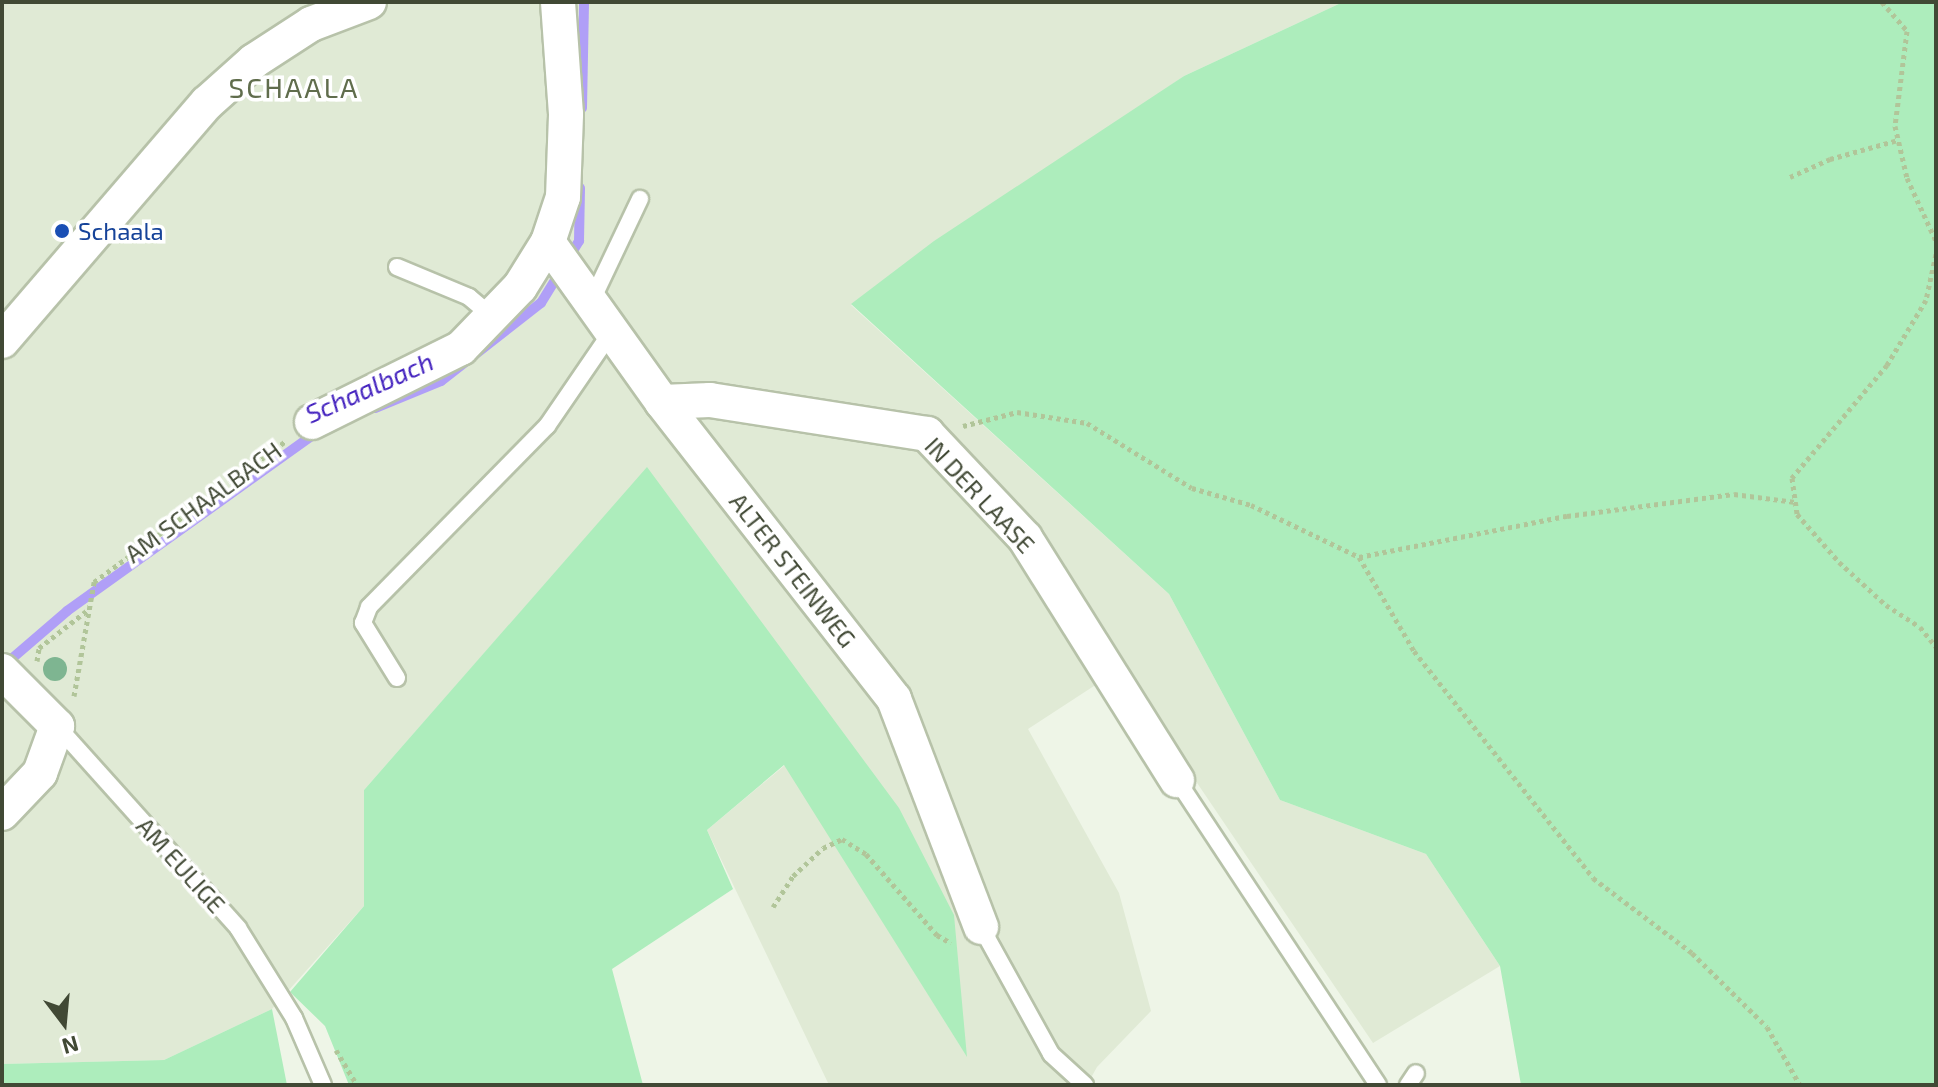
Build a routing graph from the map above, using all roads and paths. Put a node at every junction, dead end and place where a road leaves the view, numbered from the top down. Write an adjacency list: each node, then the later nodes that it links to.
1 (369, 2): 14 (street)
2 (558, 2): 8 (street)
3 (1882, 2): 4 (path)
4 (1898, 140): 5 (path); 7 (path)
5 (1790, 177)
6 (640, 199): 11 (lane)
7 (1936, 241)
8 (553, 249): 11 (street, ALTER STEINWEG); 12 (street)
9 (1936, 254): 18 (path)
10 (397, 267): 12 (lane)
11 (588, 294): 13 (street, ALTER STEINWEG)
12 (492, 316): 16 (street)
13 (613, 329): 15 (street, ALTER STEINWEG); 22 (lane)
14 (2, 341)
15 (662, 402): 17 (street, IN DER LAASE); 28 (street, ALTER STEINWEG)
16 (312, 422): 20 (path, AM SCHAALBACH)
17 (927, 434): 19 (path); 25 (street, IN DER LAASE)
18 (1795, 502): 19 (path); 21 (path)
19 (1359, 557): 32 (path)
20 (90, 606): 23 (path); 24 (path, AM SCHAALBACH)
21 (1936, 647)
22 (397, 678)
23 (15, 685): 24 (street, AM EULIGE)
24 (57, 726): 26 (street); 29 (lane, AM EULIGE)
25 (1177, 780): 31 (lane)
26 (2, 813)
27 (773, 907): 28 (path)
28 (971, 938): 30 (lane)
29 (323, 1085)
30 (1085, 1085)
31 (1378, 1085)
32 (1800, 1085)

